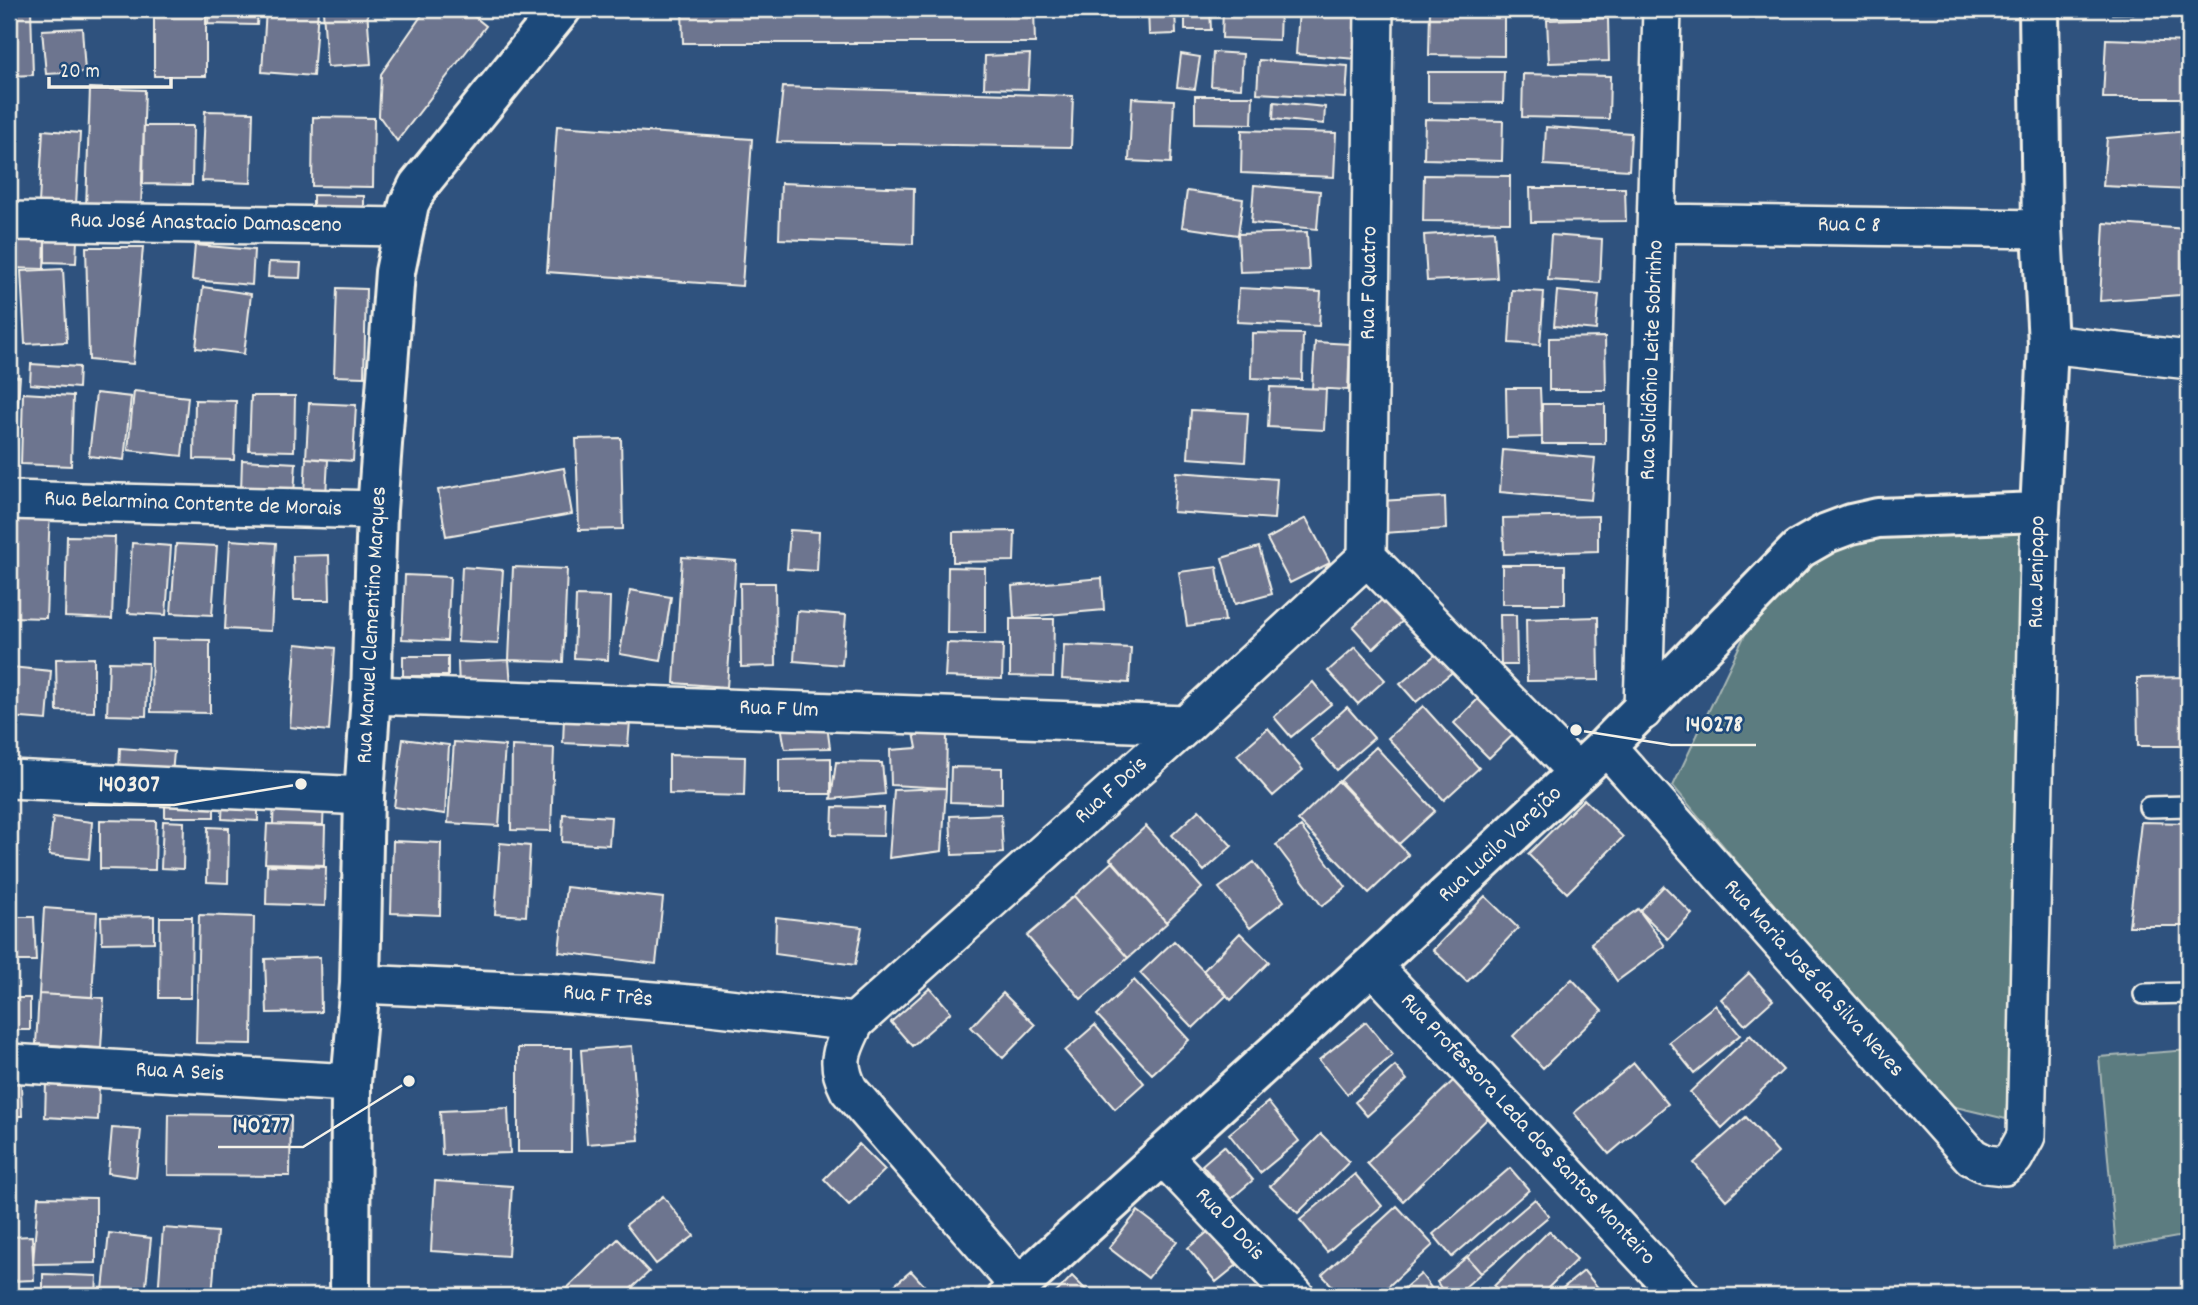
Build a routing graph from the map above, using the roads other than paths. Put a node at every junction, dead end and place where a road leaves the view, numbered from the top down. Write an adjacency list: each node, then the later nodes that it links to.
1 (561, 9): 7 (street, Rua Manuel Clementino Marques)
2 (1374, 9): 14 (street, Rua F Quatro)
3 (1662, 9): 6 (street, Rua Solidônio Leite Sobrinho)
4 (2039, 9): 8 (street, Rua Jenipapo)
5 (9, 220): 7 (street, Rua José Anastacio Damasceno)
6 (1657, 223): 8 (street, Rua C 8); 16 (street, Rua Solidônio Leite Sobrinho)
7 (403, 227): 12 (street, Rua Manuel Clementino Marques)
8 (2042, 229): 9 (street, Rua Jenipapo)
9 (2048, 344): 10 (street); 13 (street, Rua Jenipapo)
10 (2189, 360)
11 (9, 500): 12 (street, Rua Belarmina Contente de Morais)
12 (377, 510): 15 (street, Rua Manuel Clementino Marques)
13 (2040, 512): 16 (street, Rua Lucilo Varejão); 31 (street, Rua Jenipapo)
14 (1367, 557): 17 (street, Rua F Dois); 19 (street)
15 (371, 695): 17 (street, Rua F Um); 21 (street, Rua Manuel Clementino Marques)
16 (1643, 711): 18 (street, Rua Lucilo Varejão)
17 (1186, 725): 28 (street, Rua F Dois)
18 (1606, 746): 19 (street, Rua Lucilo Varejão); 31 (street, Rua Maria José da Silva Neves)
19 (1578, 773): 24 (street, Rua Lucilo Varejão)
20 (9, 779): 21 (street)
21 (364, 796): 25 (street, Rua Manuel Clementino Marques)
22 (2189, 806): 23 (lane)
23 (2149, 807)
24 (1373, 965): 32 (street, Rua Lucilo Varejão); 36 (street, Rua Professora Leda dos Santos Monteiro)
25 (360, 984): 28 (street, Rua F Três); 30 (street, Rua Manuel Clementino Marques)
26 (2144, 993): 27 (lane)
27 (2189, 993)
28 (855, 1022): 33 (street)
29 (9, 1063): 30 (street, Rua A Seis)
30 (352, 1083): 34 (street, Rua Manuel Clementino Marques)
31 (2026, 1136)
32 (1162, 1154): 33 (street, Rua Lucilo Varejão); 35 (street, Rua D Dois)
33 (1014, 1291)
34 (351, 1296)
35 (1295, 1296)
36 (1681, 1296)

